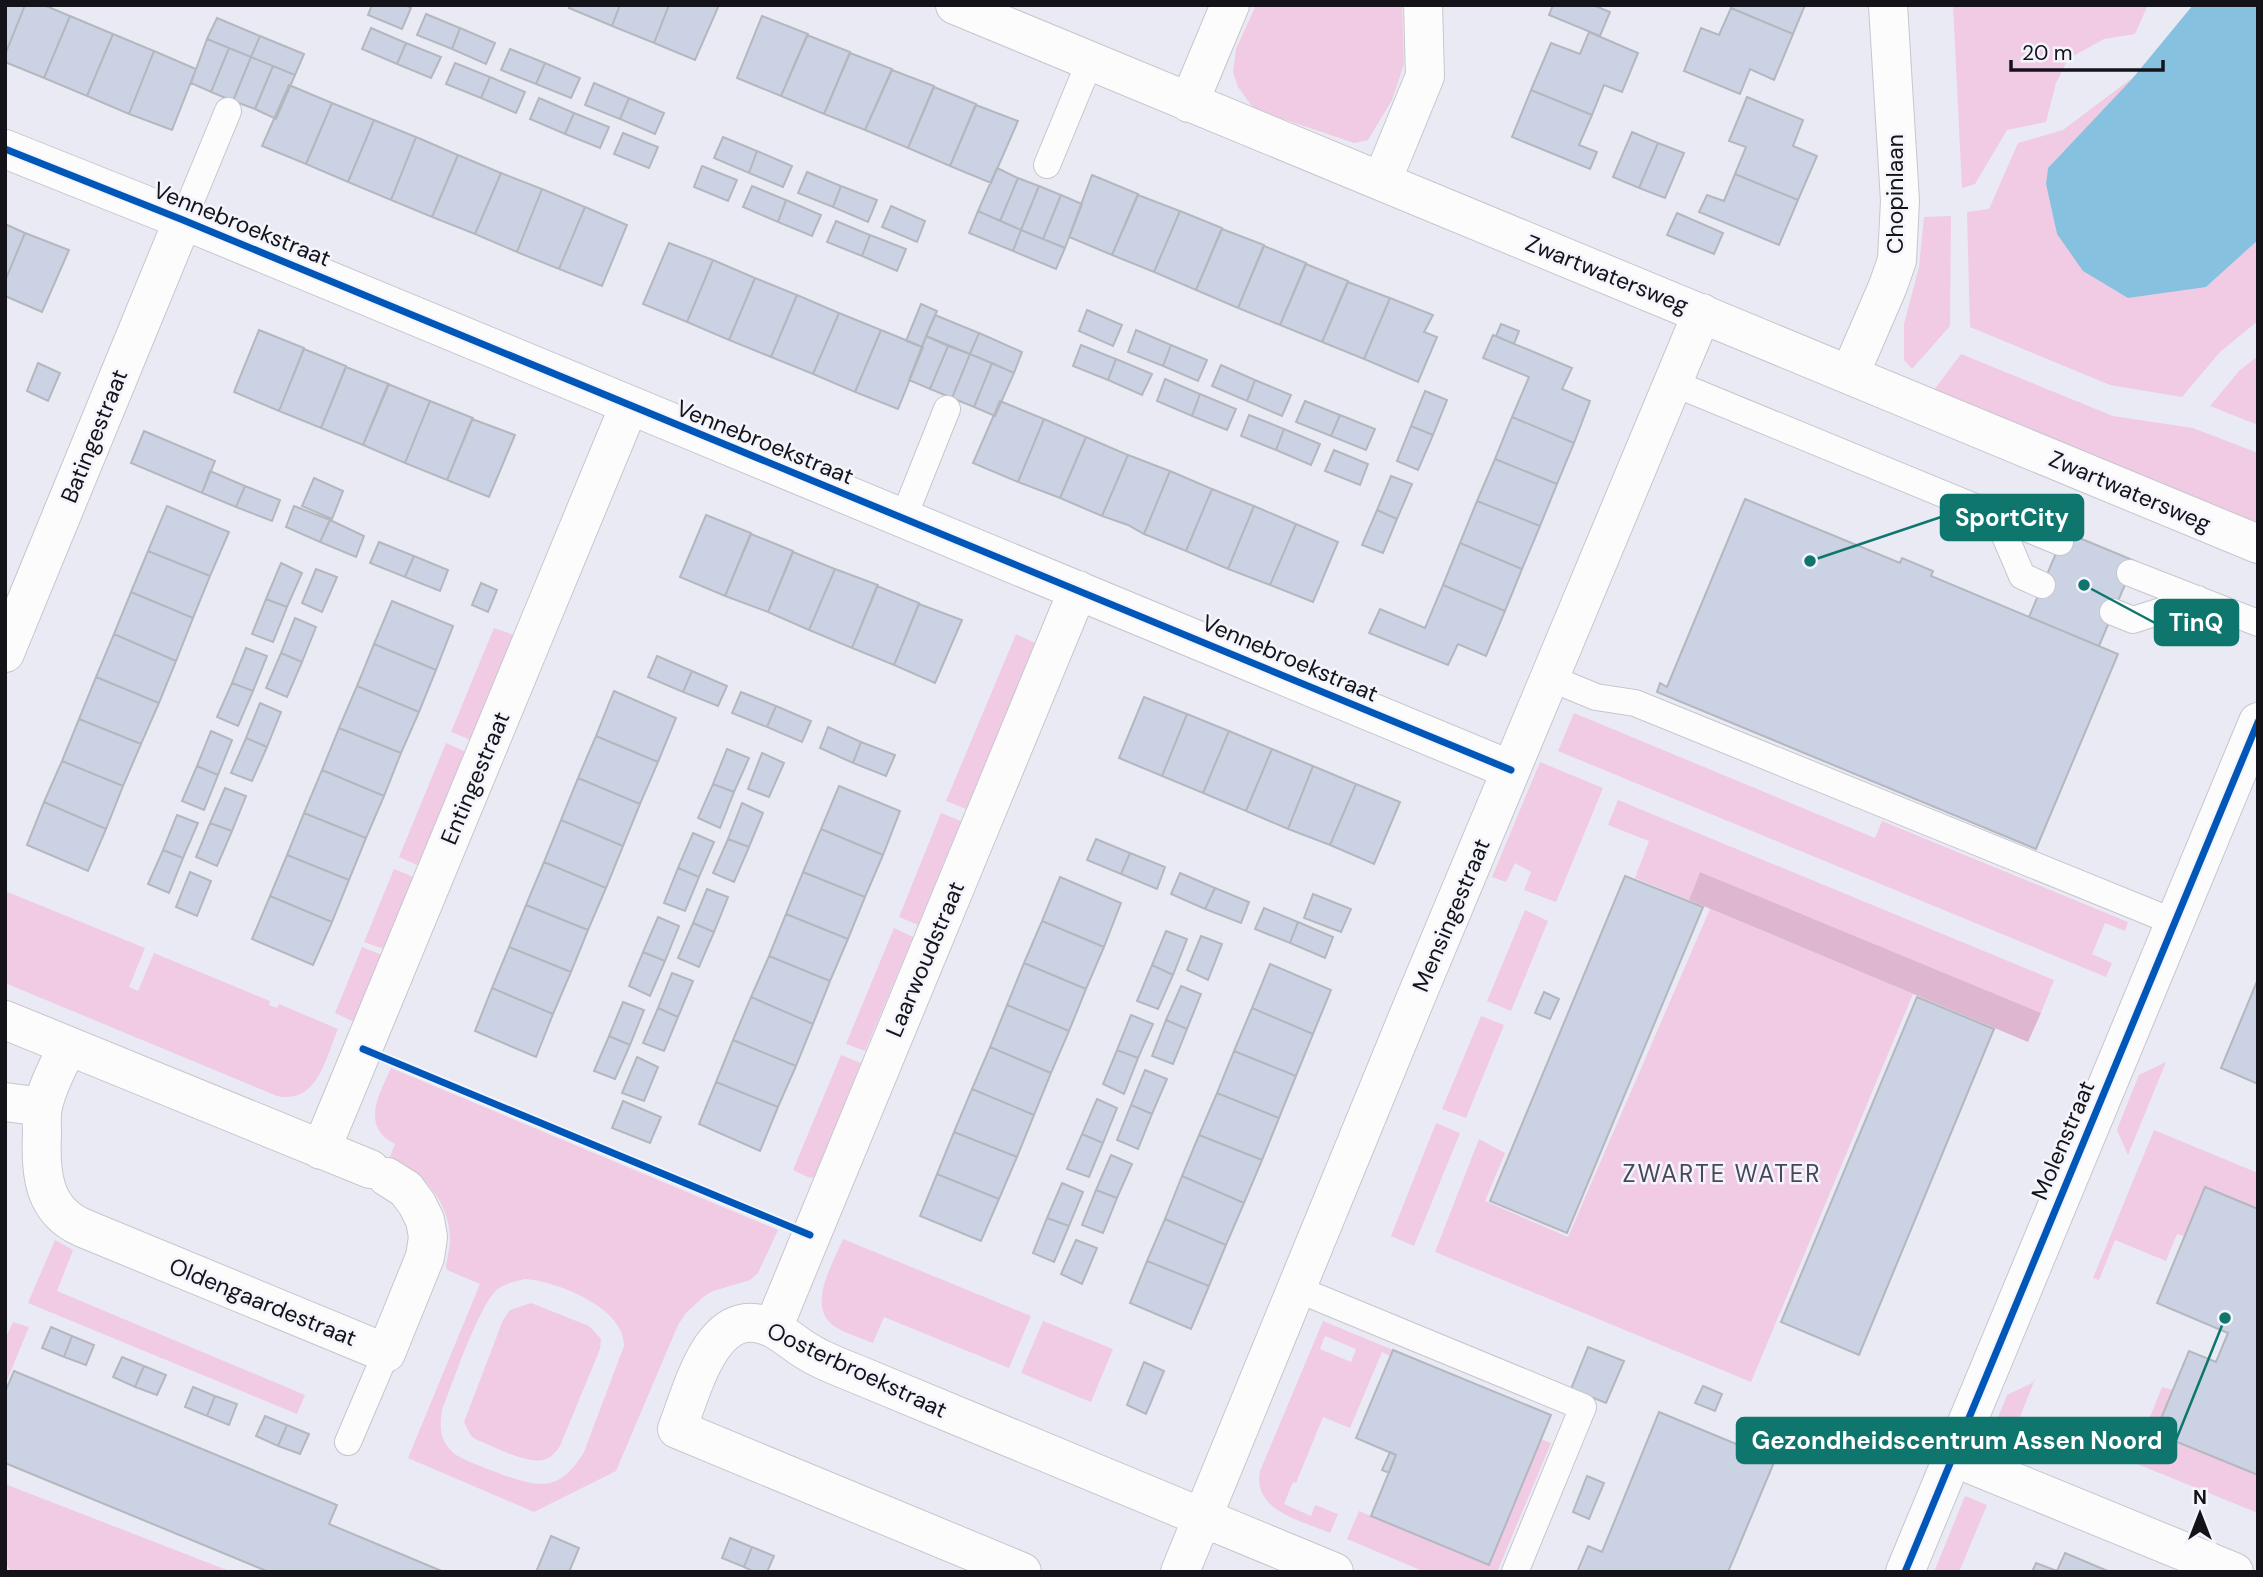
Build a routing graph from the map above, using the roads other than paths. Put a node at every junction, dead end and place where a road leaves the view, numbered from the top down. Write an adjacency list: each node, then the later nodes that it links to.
1 (955, 5): 5 (street, Zwartwatersweg)
2 (1230, 5): 6 (street)
3 (1423, 5): 10 (street)
4 (1888, 5): 13 (street, Chopinlaan)
5 (1090, 61): 6 (street, Zwartwatersweg); 9 (lane)
6 (1189, 103): 10 (street, Zwartwatersweg)
7 (228, 111): 11 (lane)
8 (5, 149): 11 (street, Vennebroekstraat)
9 (1047, 165)
10 (1382, 181): 12 (street, Zwartwatersweg)
11 (183, 220): 15 (street, Vennebroekstraat); 27 (street, Batingestraat)
12 (1702, 313): 13 (street, Zwartwatersweg); 14 (street, Mensingestraat)
13 (1850, 374): 20 (street, Zwartwatersweg)
14 (1674, 383): 17 (lane); 28 (street, Mensingestraat)
15 (629, 407): 18 (street, Vennebroekstraat); 36 (street, Entingestraat)
16 (947, 409): 18 (lane)
17 (1997, 517): 19 (lane); 22 (lane)
18 (902, 519): 23 (street, Vennebroekstraat)
19 (2060, 542)
20 (2258, 544)
21 (2130, 573): 24 (lane)
22 (2042, 584)
23 (1078, 590): 30 (street, Vennebroekstraat); 38 (street, Laarwoudstraat)
24 (2199, 599): 25 (lane); 26 (lane)
25 (2113, 612)
26 (2258, 623)
27 (5, 653)
28 (1550, 678): 30 (street, Mensingestraat); 31 (lane)
29 (2258, 722): 31 (street, Molenstraat)
30 (1511, 770): 37 (street, Mensingestraat)
31 (2174, 922): 41 (street, Molenstraat)
32 (5, 1020): 33 (street, Oldengaardestraat)
33 (68, 1045): 35 (street, Oldengaardestraat); 36 (street, Oldengaardestraat)
34 (5, 1102): 35 (street)
35 (43, 1107): 39 (street, Oldengaardestraat)
36 (321, 1150): 39 (street, Oldengaardestraat)
37 (1297, 1289): 42 (street, Mensingestraat); 46 (lane)
38 (773, 1328): 42 (street, Oosterbroekstraat); 43 (street, Oosterbroekstraat)
39 (386, 1353): 40 (lane)
40 (348, 1442)
41 (1952, 1457): 47 (street, Molenstraat); 48 (street)
42 (1201, 1517): 44 (street); 45 (street, Oosterbroekstraat)
43 (1022, 1572)
44 (1180, 1572)
45 (1334, 1572)
46 (1515, 1572)
47 (1905, 1572)
48 (2234, 1572)

